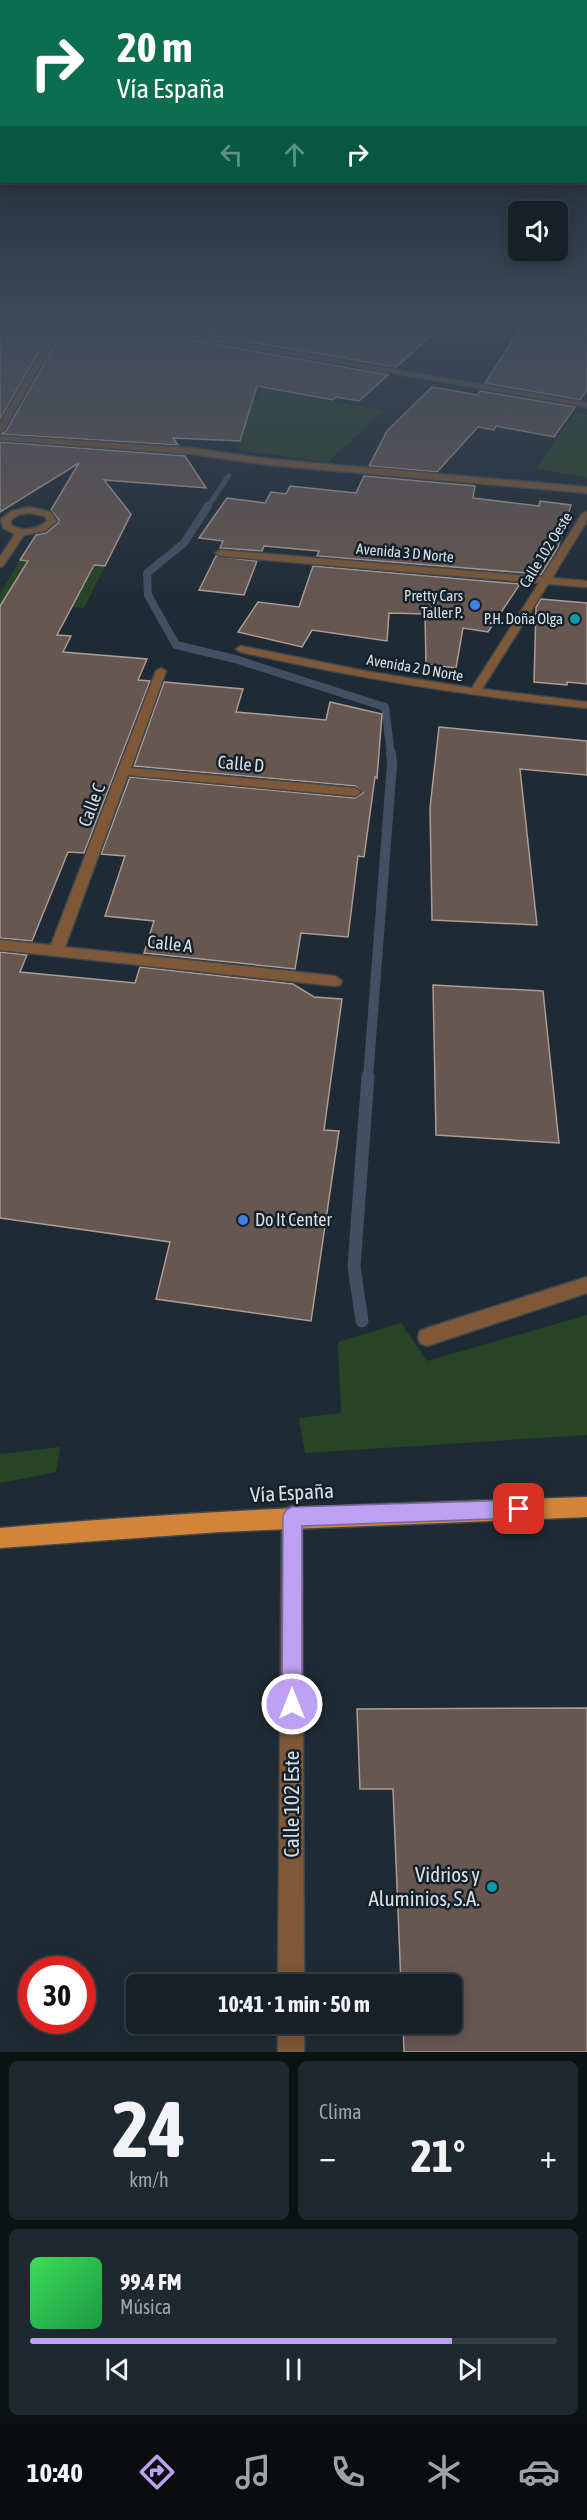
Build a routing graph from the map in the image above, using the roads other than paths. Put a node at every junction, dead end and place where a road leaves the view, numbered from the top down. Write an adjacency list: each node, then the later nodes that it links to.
1 (9, 414): 2 (street)
2 (0, 430)
3 (0, 438): 4 (street)
4 (587, 490)
5 (587, 514): 9 (street, Calle 102 Oeste)
6 (21, 532): 8 (street)
7 (220, 553): 9 (street, Avenida 3 D Norte)
8 (0, 564)
9 (546, 580): 10 (street, Avenida 3 D Norte); 13 (street, Calle 102 Oeste)
10 (587, 584)
11 (241, 649): 13 (street, Avenida 2 D Norte)
12 (161, 671): 15 (street, Calle C)
13 (474, 693): 14 (street, Avenida 2 D Norte)
14 (587, 705)
15 (124, 771): 16 (street, Calle D); 18 (street, Calle C)
16 (355, 792)
17 (0, 945): 18 (street, Calle A)
18 (56, 951): 19 (street, Calle A)
19 (335, 981)
20 (587, 1285): 21 (street)
21 (427, 1337)
22 (587, 1507): 23 (main road, Vía España)
23 (292, 1516): 24 (main road, Vía España); 25 (street, Calle 102 Este)
24 (0, 1538)
25 (291, 1974)
26 (291, 2034): 27 (street)
27 (291, 2052)

